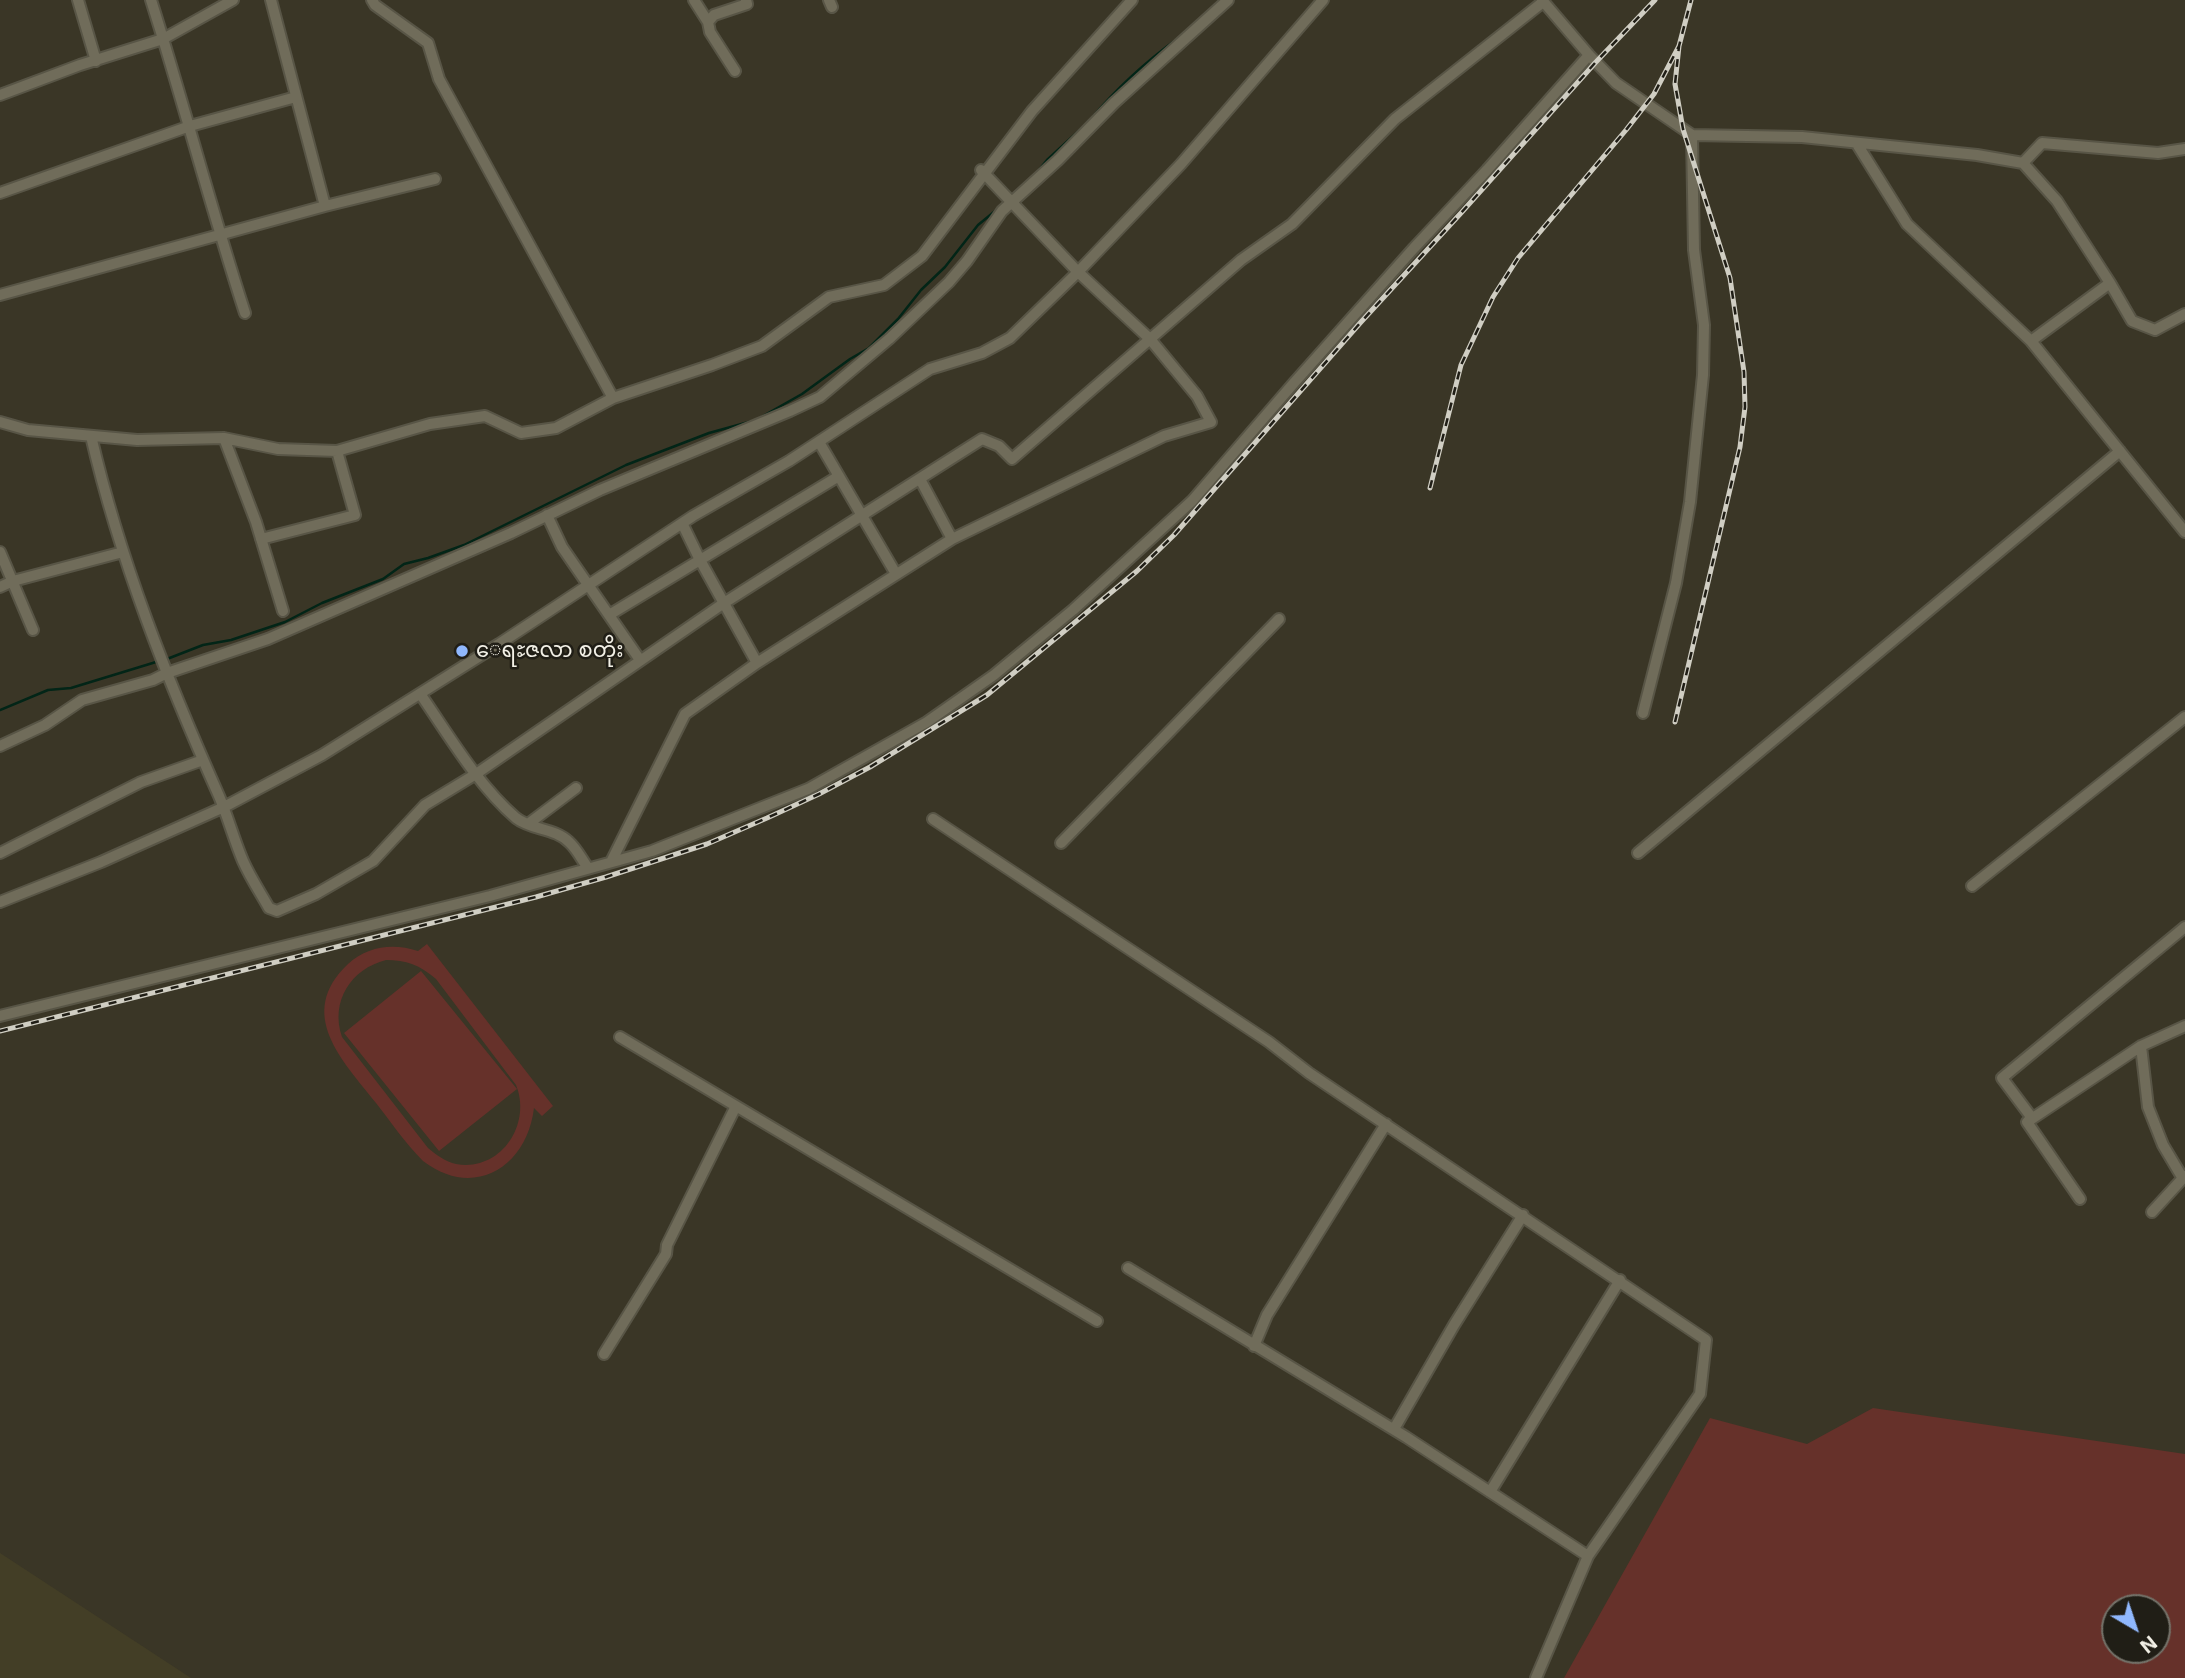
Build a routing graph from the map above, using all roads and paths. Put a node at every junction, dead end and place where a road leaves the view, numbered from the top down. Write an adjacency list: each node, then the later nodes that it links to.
1 (78, 0): 15 (street)
2 (151, 0): 13 (street)
3 (233, 0): 13 (street)
4 (271, 0): 18 (street)
5 (372, 0): 37 (street)
6 (694, 0): 12 (street)
7 (746, 0): 12 (street)
8 (1132, 0): 24 (street)
9 (1228, 0): 27 (street)
10 (1324, 0): 30 (street)
11 (1543, 1): 14 (street); 35 (street)
12 (708, 22): 16 (street)
13 (163, 39): 15 (street); 19 (street)
14 (1588, 55): 20 (street); 80 (street)
15 (96, 61): 17 (street)
16 (735, 71)
17 (0, 94)
18 (296, 97): 19 (street); 28 (street)
19 (190, 126): 26 (street); 29 (street)
20 (1692, 135): 21 (street); 68 (street)
21 (1857, 144): 23 (street); 36 (street)
22 (2185, 149): 23 (street)
23 (2023, 163): 31 (street)
24 (982, 172): 27 (street); 37 (street)
25 (435, 179): 28 (street)
26 (0, 193)
27 (1011, 203): 30 (street); 46 (street)
28 (325, 205): 29 (street)
29 (219, 234): 32 (street); 33 (street)
30 (1078, 272): 35 (street); 41 (street)
31 (2110, 283): 34 (street); 36 (street)
32 (0, 295)
33 (245, 313)
34 (2185, 314)
35 (1150, 339): 45 (street); 51 (street)
36 (2031, 341): 43 (street)
37 (613, 398): 42 (street)
38 (0, 422): 39 (street)
39 (91, 436): 40 (street); 53 (street)
40 (224, 438): 42 (street); 50 (street)
41 (819, 442): 44 (street); 48 (street)
42 (337, 450): 50 (street)
43 (2120, 451): 49 (street); 79 (street)
44 (839, 476): 47 (street); 54 (street)
45 (920, 479): 47 (street); 51 (street)
46 (547, 515): 57 (street); 66 (street)
47 (861, 516): 55 (street); 59 (street)
48 (683, 525): 54 (street); 57 (street)
49 (2185, 532)
50 (261, 538): 60 (street)
51 (953, 539): 55 (street)
52 (0, 552): 56 (street)
53 (123, 552): 56 (street); 66 (street)
54 (700, 561): 59 (street); 61 (street)
55 (896, 575): 65 (street)
56 (13, 581): 58 (street); 63 (street)
57 (589, 584): 61 (street); 67 (street)
58 (0, 587)
59 (724, 603): 64 (street); 65 (street)
60 (283, 611)
61 (609, 615): 64 (street)
62 (1279, 619): 77 (street)
63 (33, 630)
64 (640, 660): 72 (street)
65 (757, 663): 80 (street)
66 (167, 673): 70 (street); 71 (street)
67 (421, 695): 72 (street); 74 (street)
68 (1643, 713)
69 (2185, 717): 82 (street)
70 (0, 746)
71 (203, 760): 74 (street); 78 (street)
72 (476, 774): 74 (street); 76 (street)
73 (576, 788): 76 (street)
74 (224, 807): 83 (street)
75 (933, 819): 91 (street)
76 (528, 824): 81 (street)
77 (1061, 843)
78 (0, 853)
79 (1638, 853)
80 (611, 862): 81 (street)
81 (588, 868): 85 (street)
82 (1972, 886)
83 (0, 902)
84 (2185, 926): 90 (street)
85 (0, 1016)
86 (2185, 1026): 88 (street)
87 (620, 1037): 89 (street)
88 (2141, 1046): 90 (street); 92 (street)
89 (736, 1106): 98 (street); 100 (street)
90 (2032, 1118): 93 (street)
91 (1386, 1124): 95 (street); 99 (street)
92 (2183, 1177): 94 (street)
93 (2080, 1199)
94 (2152, 1212)
95 (1523, 1215): 97 (street); 101 (street)
96 (1128, 1268): 99 (street)
97 (1620, 1281): 102 (street); 103 (street)
98 (1097, 1321)
99 (1254, 1346): 101 (street)
100 (604, 1354)
101 (1394, 1429): 102 (street)
102 (1490, 1492): 103 (street)
103 (1588, 1556): 104 (street)
104 (1536, 1678)

